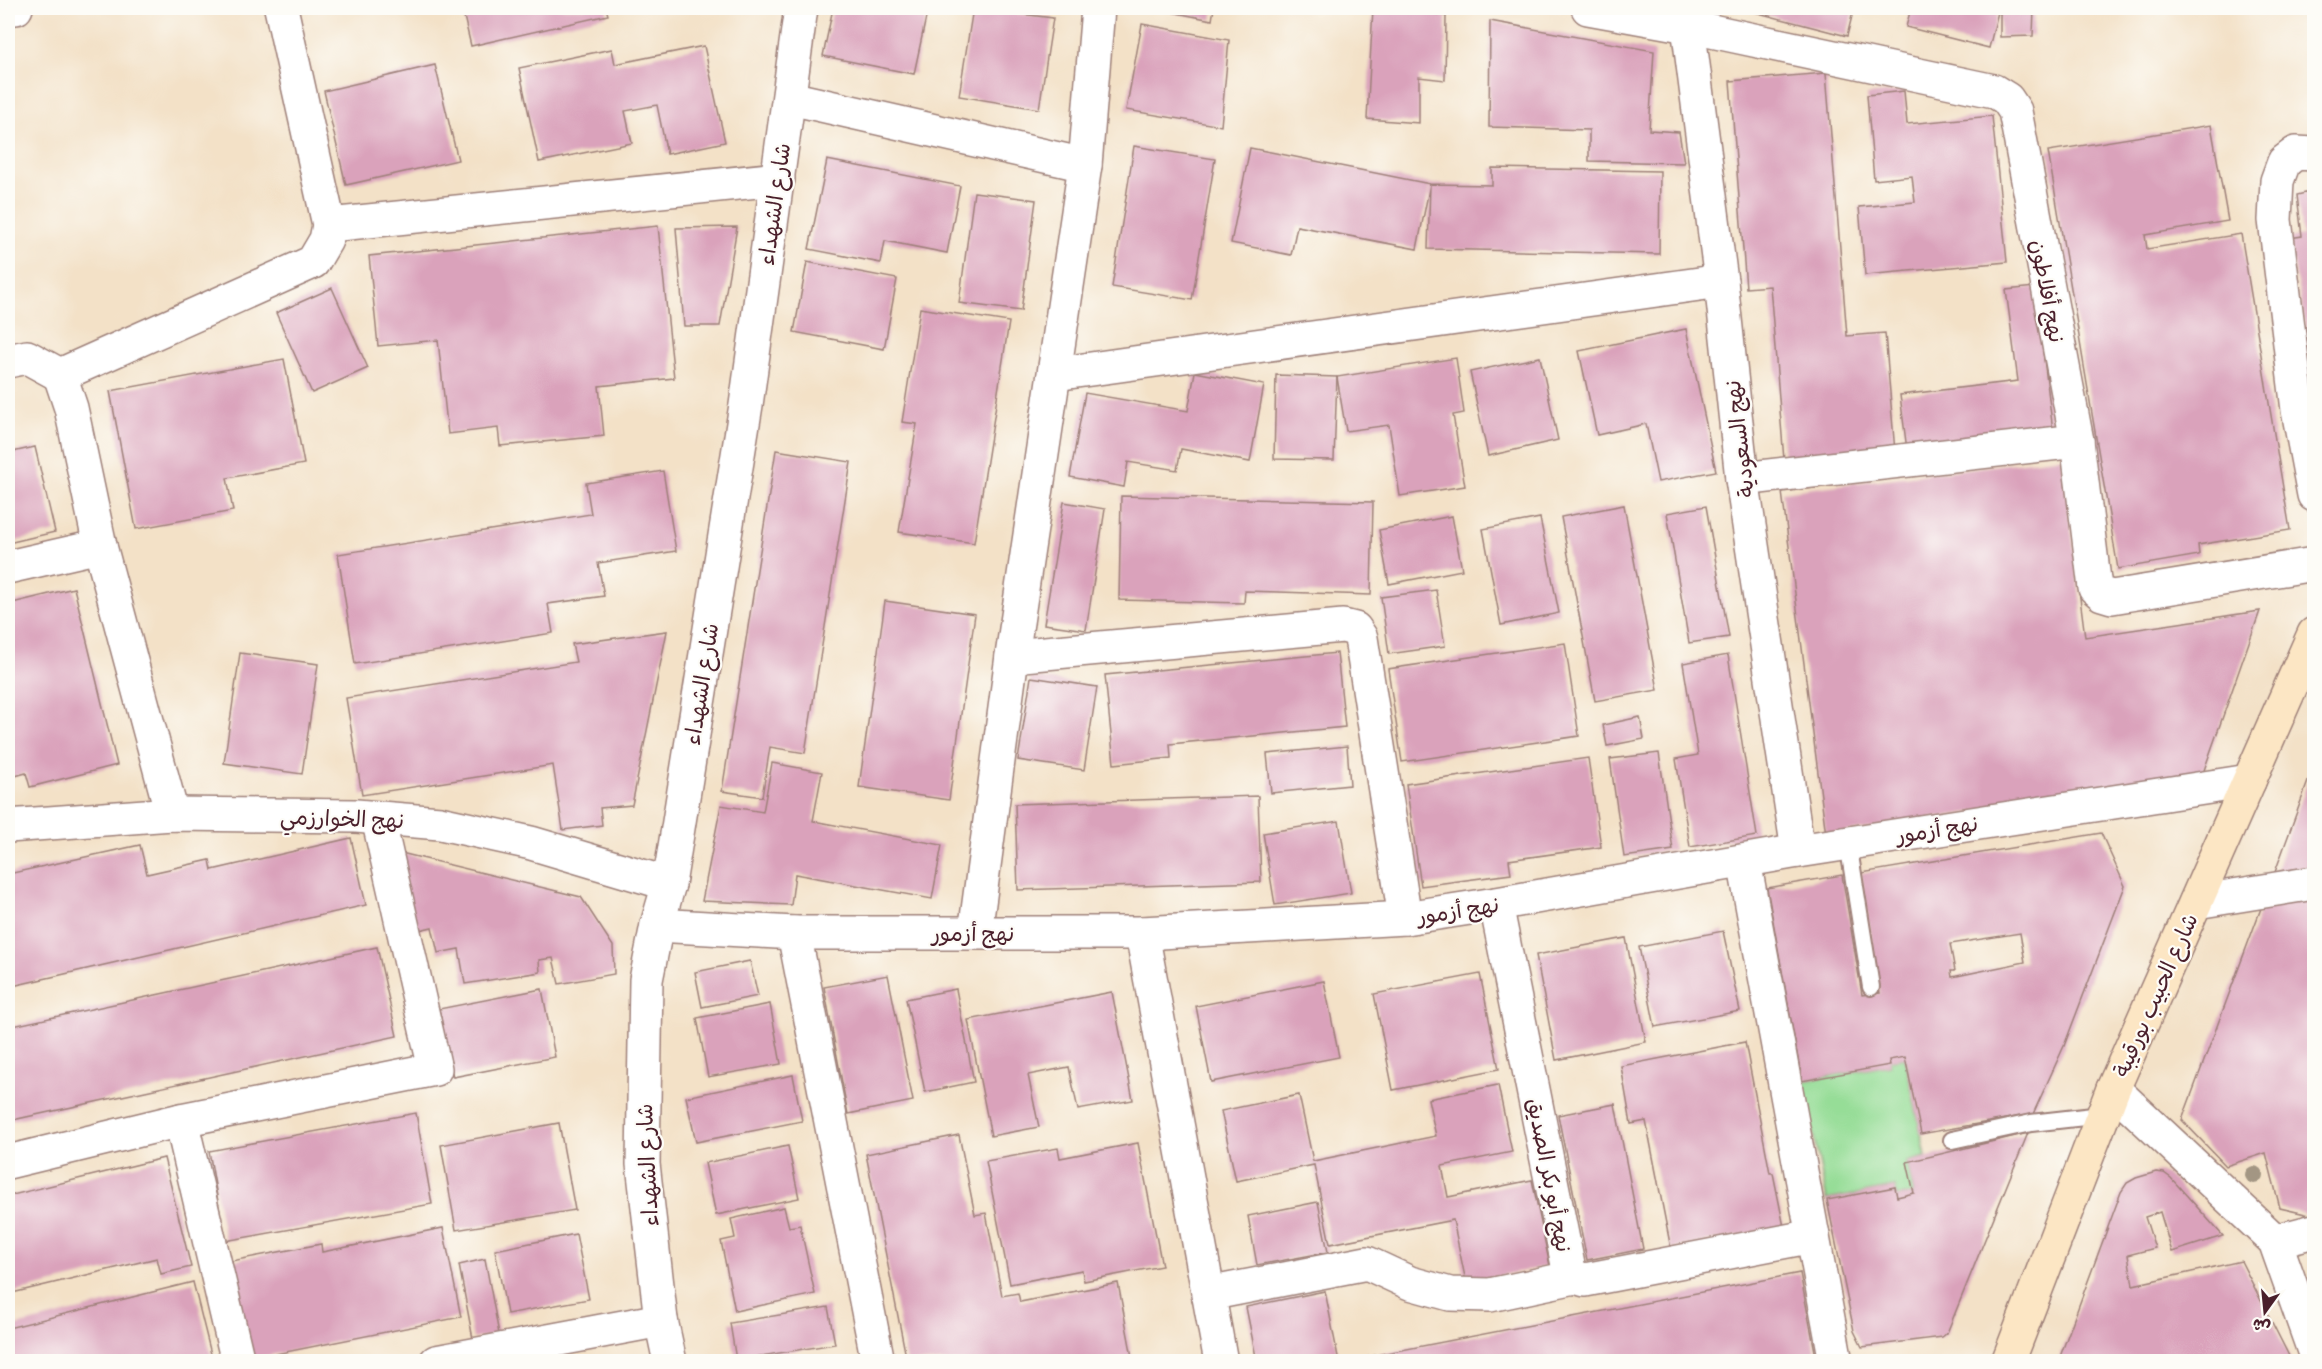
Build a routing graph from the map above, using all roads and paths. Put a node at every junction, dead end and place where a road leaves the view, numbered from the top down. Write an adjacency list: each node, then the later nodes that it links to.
1 (16, 8): 6 (street)
2 (281, 8): 12 (street)
3 (801, 8): 8 (street, شارع الشهداء)
4 (1098, 8): 10 (street)
5 (1588, 8): 7 (street, نهج أفلاطون)
6 (8, 9)
7 (1689, 16): 13 (street, نهج السعودية); 17 (street, نهج أفلاطون)
8 (790, 98): 10 (street); 11 (street, شارع الشهداء)
9 (2314, 154): 19 (street)
10 (1085, 165): 16 (street)
11 (778, 179): 12 (street); 33 (street, شارع الشهداء)
12 (329, 225): 15 (street)
13 (1721, 281): 16 (street); 18 (street, نهج السعودية)
14 (8, 361): 15 (street)
15 (60, 375): 20 (street)
16 (1055, 375): 24 (street)
17 (2077, 441): 18 (street); 21 (street, نهج أفلاطون)
18 (1742, 479): 30 (street, نهج السعودية)
19 (2314, 495)
20 (100, 546): 22 (street); 26 (street)
21 (2314, 564)
22 (8, 567)
23 (2314, 634): 25 (main road, شارع الحبيب بورقيبة)
24 (1012, 656): 36 (street); 39 (street)
25 (2249, 781): 29 (street, نهج أزمور); 34 (main road, شارع الحبيب بورقيبة)
26 (172, 814): 27 (street, نهج الخوارزمي); 28 (street, نهج الخوارزمي)
27 (378, 818): 33 (street, نهج الخوارزمي); 43 (street)
28 (8, 826)
29 (1848, 843): 30 (street, نهج أزمور); 41 (lane)
30 (1798, 851): 31 (street, نهج أزمور)
31 (1744, 861): 35 (street, نهج أزمور); 47 (street)
32 (2314, 883): 34 (street)
33 (669, 884): 37 (street, شارع الشهداء)
34 (2196, 902): 42 (main road, شارع الحبيب بورقيبة)
35 (1496, 904): 36 (street, نهج أزمور); 49 (street, نهج أبو بكر الصديق)
36 (1406, 918): 40 (street, نهج أزمور)
37 (657, 925): 38 (street, نهج أزمور); 51 (street, شارع الشهداء)
38 (794, 933): 39 (street, نهج أزمور); 56 (street)
39 (975, 933): 40 (street, نهج أزمور)
40 (1142, 933): 50 (street)
41 (1870, 987)
42 (2108, 1102): 44 (lane); 48 (street); 59 (main road, شارع الحبيب بورقيبة)
43 (181, 1120): 45 (street); 54 (street)
44 (1952, 1140)
45 (8, 1162)
46 (2314, 1231): 48 (street)
47 (1813, 1236): 49 (street, نهج أبو بكر الصديق); 58 (street)
48 (2275, 1241): 52 (street)
49 (1575, 1277): 50 (street)
50 (1208, 1294): 57 (street)
51 (661, 1320): 53 (street); 55 (street, شارع الشهداء)
52 (2314, 1351)
53 (453, 1360)
54 (238, 1362)
55 (670, 1362)
56 (878, 1362)
57 (1221, 1362)
58 (1836, 1362)
59 (2008, 1362)

